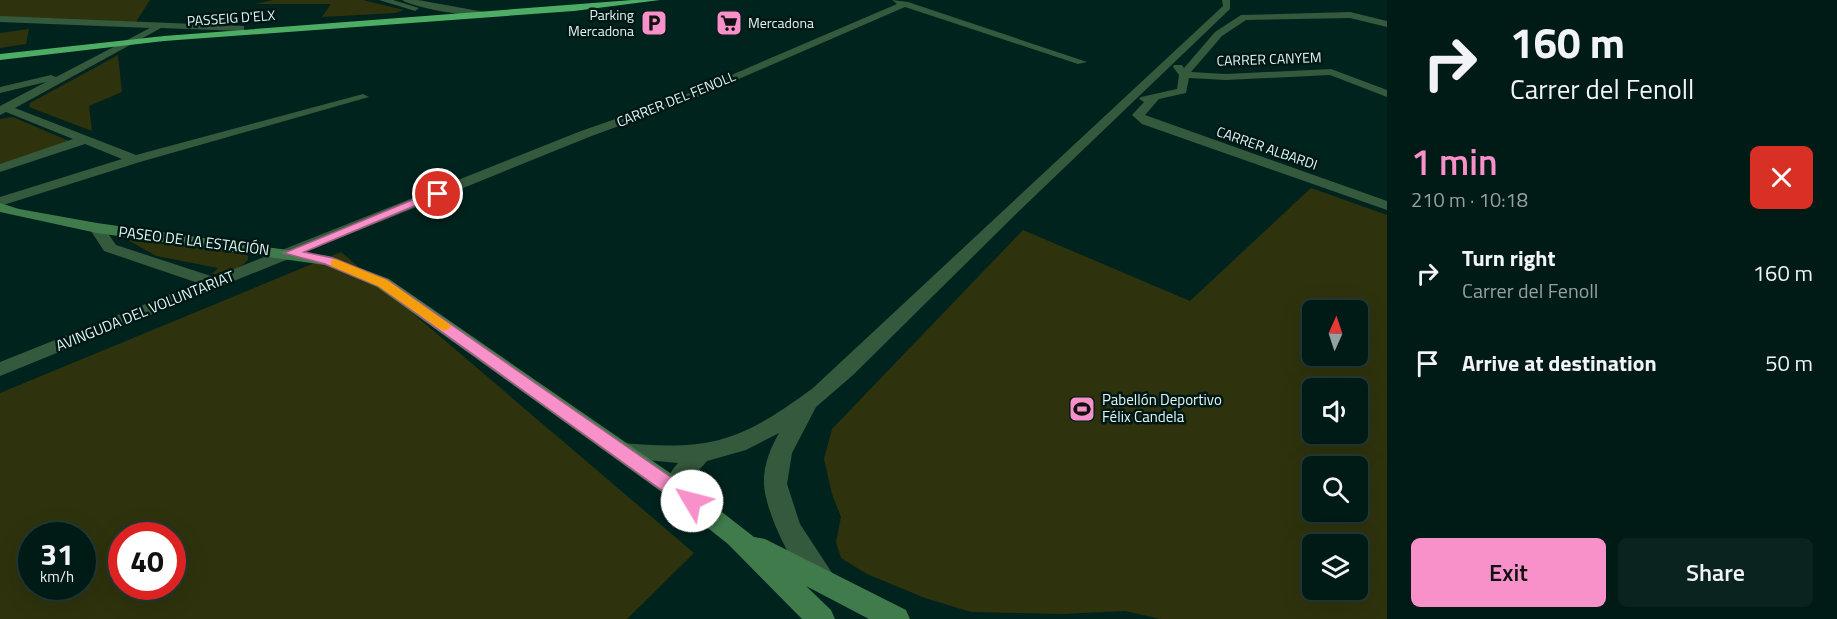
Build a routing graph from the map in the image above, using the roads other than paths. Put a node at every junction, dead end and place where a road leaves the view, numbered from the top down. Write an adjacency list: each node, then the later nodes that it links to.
1 (383, 0): 8 (street)
2 (406, 0): 9 (street)
3 (656, 0): 7 (highway, PASSEIG D'ELX)
4 (893, 0): 6 (street)
5 (1226, 0): 20 (street)
6 (905, 4): 21 (street); 39 (street, CARRER DEL FENOLL)
7 (608, 5): 9 (highway, PASSEIG D'ELX); 9 (highway, PASSEIG D'ELX)
8 (421, 9): 9 (street); 10 (street)
9 (440, 14): 10 (highway, PASSEIG D'ELX); 18 (highway, PASSEIG D'ELX)
10 (406, 18): 16 (highway, PASSEIG D'ELX)
11 (0, 19): 12 (street)
12 (25, 22): 14 (street); 17 (street)
13 (1387, 24): 22 (street)
14 (116, 25): 15 (street); 18 (street)
15 (162, 26): 16 (street); 18 (street)
16 (241, 28): 18 (highway, PASSEIG D'ELX)
17 (0, 29)
18 (135, 37): 19 (highway, PASSEIG D'ELX); 23 (street)
19 (0, 55)
20 (1171, 58): 22 (street); 28 (street)
21 (1082, 62)
22 (1184, 75): 25 (street, CARRER CANYEM); 27 (street)
23 (64, 77): 24 (street); 29 (street)
24 (0, 90)
25 (1387, 94)
26 (363, 97): 31 (street)
27 (1155, 98): 28 (street); 34 (street, CARRER ALBARDI)
28 (1122, 104): 42 (street)
29 (3, 110): 30 (street)
30 (86, 139): 31 (street); 32 (street)
31 (135, 159): 35 (street)
32 (0, 168)
33 (1387, 191): 34 (street)
34 (1352, 193): 36 (street, CARRER ALBARDI)
35 (0, 202)
36 (1387, 206)
37 (0, 207): 38 (street, PASEO DE LA ESTACIÓN)
38 (98, 228): 39 (street, PASEO DE LA ESTACIÓN); 40 (street)
39 (291, 253): 40 (street, AVINGUDA DEL VOLUNTARIAT); 43 (street, PASEO DE LA ESTACIÓN)
40 (215, 284): 41 (street, AVINGUDA DEL VOLUNTARIAT)
41 (0, 369)
42 (806, 406): 44 (street); 47 (street)
43 (622, 451): 44 (street); 45 (street, PASEO DE LA ESTACIÓN)
44 (701, 453): 45 (street)
45 (678, 491): 46 (street, PASEO DE LA ESTACIÓN)
46 (737, 536): 47 (street, PASEO DE LA ESTACIÓN); 48 (street, PASEO DE LA ESTACIÓN)
47 (830, 587): 49 (street, PASEO DE LA ESTACIÓN)
48 (821, 619)
49 (896, 619)

